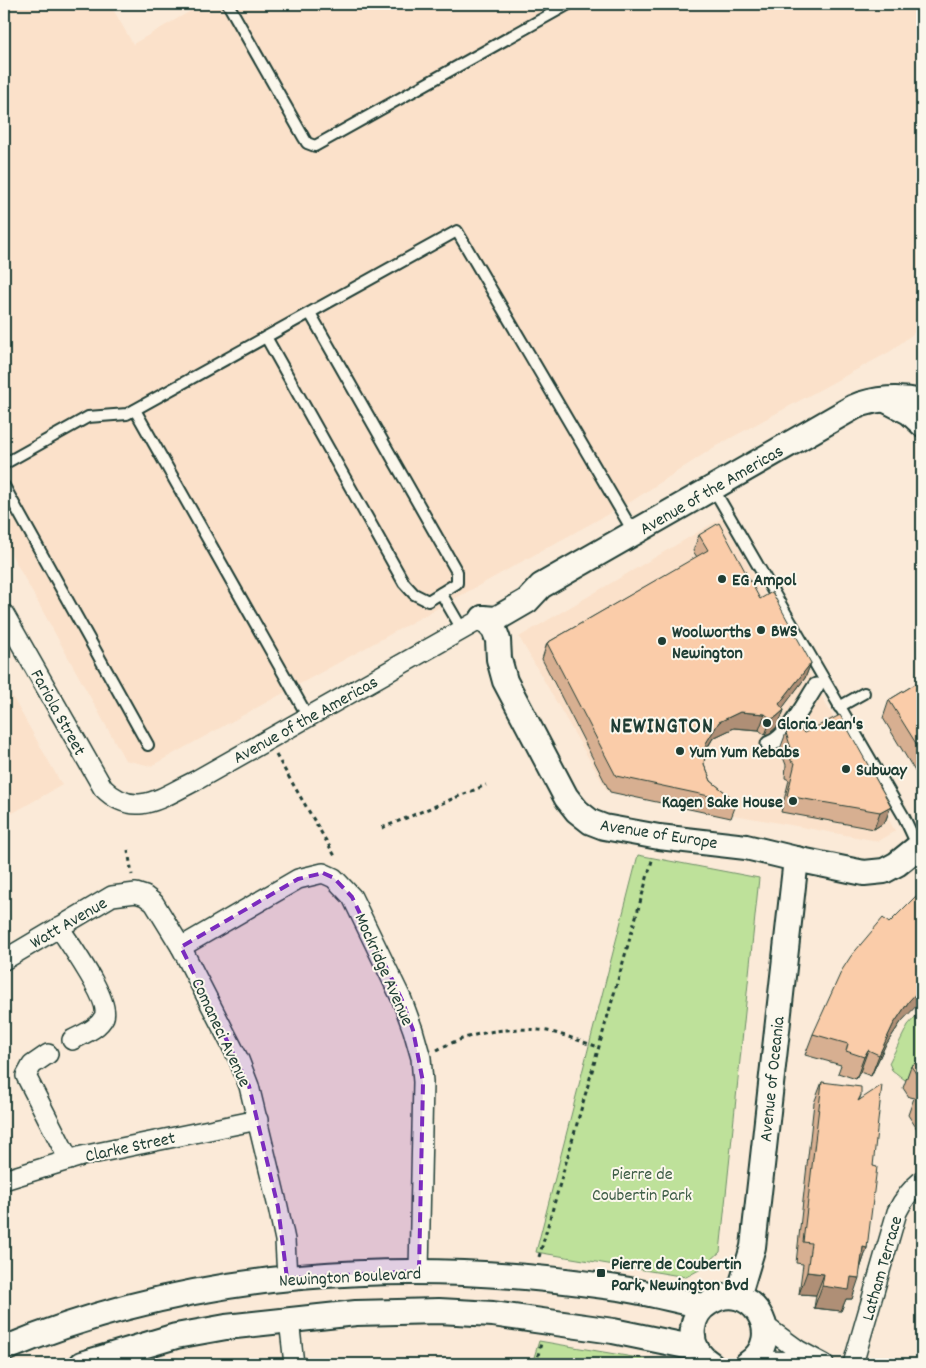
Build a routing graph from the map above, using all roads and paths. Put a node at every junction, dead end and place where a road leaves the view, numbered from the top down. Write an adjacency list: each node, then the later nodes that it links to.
1 (228, 4): 2 (lane)
2 (569, 4)
3 (310, 313): 4 (lane); 12 (lane); 14 (lane)
4 (266, 337): 7 (lane); 14 (lane)
5 (885, 399): 6 (street, Avenue of the Americas); 8 (street); 11 (street, Avenue of the Americas)
6 (922, 402)
7 (135, 410): 9 (lane); 23 (lane)
8 (922, 424)
9 (4, 464)
10 (4, 486): 26 (lane)
11 (713, 488): 12 (street, Avenue of the Americas); 22 (lane)
12 (634, 533): 13 (street, Avenue of the Americas)
13 (541, 586): 15 (street, Avenue of the Americas); 17 (street, Avenue of the Americas)
14 (441, 593): 18 (lane)
15 (512, 610): 17 (street, Avenue of the Americas); 19 (street)
16 (4, 614): 28 (street, Fariola Street)
17 (483, 618): 18 (street, Avenue of the Americas); 19 (street, Avenue of Europe)
18 (463, 631): 23 (street, Avenue of the Americas)
19 (498, 640): 30 (street, Avenue of Europe)
20 (816, 686): 25 (street)
21 (864, 693): 22 (lane)
22 (839, 707): 31 (lane)
23 (308, 717): 24 (street, Avenue of the Americas)
24 (268, 740): 28 (street, Avenue of the Americas); 33 (path)
25 (769, 744)
26 (148, 745)
27 (486, 785): 29 (path)
28 (122, 803)
29 (382, 828)
30 (658, 837): 34 (street, Avenue of Europe); 40 (path)
31 (920, 846): 34 (street, Avenue of Europe)
32 (128, 850): 35 (path)
33 (334, 856)
34 (796, 859): 50 (street, Avenue of Oceania)
35 (136, 893): 36 (street, Watt Avenue); 37 (street, Comaneci Avenue)
36 (59, 927): 38 (street, Watt Avenue); 39 (street)
37 (181, 947): 42 (street, Mockridge Avenue); 43 (street, Comaneci Avenue)
38 (4, 960)
39 (72, 1040)
40 (599, 1047): 42 (path); 47 (path)
41 (48, 1054): 44 (street)
42 (421, 1058): 48 (street, Mockridge Avenue)
43 (258, 1120): 44 (street, Clarke Street); 49 (street, Comaneci Avenue)
44 (69, 1160): 45 (street, Clarke Street)
45 (4, 1180)
46 (922, 1180): 62 (street, Latham Terrace)
47 (539, 1257)
48 (419, 1271): 49 (street, Newington Boulevard); 51 (street, Newington Boulevard)
49 (287, 1278): 55 (street, Newington Boulevard)
50 (738, 1297): 51 (street); 53 (street)
51 (704, 1306): 56 (street)
52 (289, 1320): 56 (street, Newington Boulevard); 59 (street, Newington Boulevard); 60 (street)
53 (765, 1326): 57 (street); 58 (street)
54 (542, 1340): 61 (path)
55 (4, 1348)
56 (703, 1359)
57 (749, 1363): 58 (street)
58 (821, 1363)
59 (82, 1364)
60 (294, 1364)
61 (536, 1364)
62 (854, 1364)

